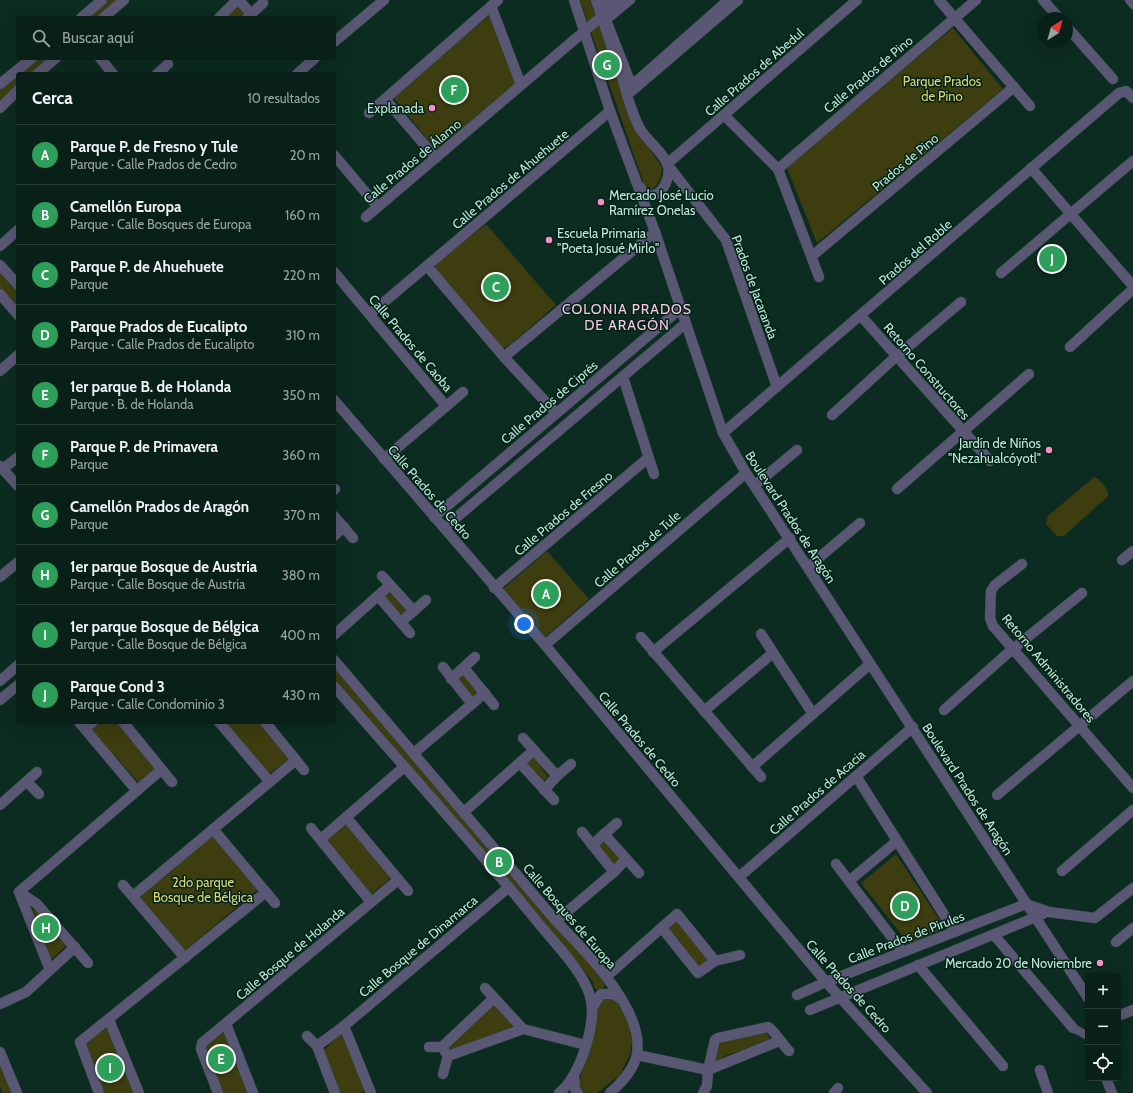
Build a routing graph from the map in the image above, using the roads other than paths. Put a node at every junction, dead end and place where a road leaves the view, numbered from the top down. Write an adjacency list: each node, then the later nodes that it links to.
1 (102, 0): 22 (street)
2 (124, 0): 23 (street)
3 (238, 0): 24 (street); 25 (street)
4 (384, 0): 30 (street)
5 (574, 0): 28 (street, Boulevard Prados de Aragón)
6 (596, 0): 26 (street)
7 (601, 0): 8 (street)
8 (613, 0)
9 (621, 0): 26 (street, Calle Prados de Álamo)
10 (631, 0): 11 (street)
11 (727, 0)
12 (738, 0): 45 (street)
13 (857, 0): 52 (street, Calle Prados de Abedul)
14 (939, 0): 27 (street)
15 (976, 0): 27 (street, Calle Prados de Pino)
16 (1043, 0): 21 (street)
17 (1129, 0): 20 (street)
18 (263, 3): 25 (street)
19 (494, 3): 42 (street); 47 (street)
20 (1133, 5)
21 (1054, 12)
22 (83, 16)
23 (105, 16)
24 (221, 16)
25 (249, 16)
26 (602, 17): 28 (street, Calle Prados de Álamo); 45 (street)
27 (954, 18): 43 (street); 58 (street, Calle Prados de Pino)
28 (584, 31): 42 (street, Calle Prados de Álamo); 50 (street, Boulevard Prados de Aragón)
29 (1073, 34): 40 (street)
30 (336, 40)
31 (30, 60): 41 (street)
32 (54, 60): 36 (street)
33 (102, 60): 37 (street)
34 (314, 60): 39 (street)
35 (168, 64): 38 (street)
36 (39, 72)
37 (111, 72)
38 (160, 72)
39 (299, 72)
40 (1113, 79)
41 (0, 84)
42 (521, 85): 54 (street, Calle Prados de Álamo)
43 (1014, 87): 48 (street); 66 (street, Prados de Pino)
44 (16, 92): 49 (street)
45 (627, 95): 56 (street)
46 (1133, 98): 57 (street, Prados del Roble)
47 (385, 99): 51 (street); 54 (street)
48 (1030, 106)
49 (0, 108)
50 (610, 111): 59 (street, Boulevard Prados de Aragón); 68 (street, Calle Prados de Ahuehuete)
51 (369, 113)
52 (724, 115): 56 (street, Calle Prados de Abedul); 58 (street)
53 (336, 157): 60 (street)
54 (436, 158): 60 (street, Calle Prados de Álamo)
55 (1133, 160): 61 (street)
56 (667, 164): 59 (street); 89 (street, Prados de Jacaranda)
57 (1031, 168): 61 (street); 80 (street, Prados del Roble)
58 (778, 169): 66 (street)
59 (639, 185): 64 (street, Boulevard Prados de Aragón)
60 (377, 206): 62 (street, Calle Prados de Álamo)
61 (1070, 213): 69 (street); 73 (street)
62 (366, 217)
63 (16, 232): 65 (street)
64 (655, 232): 77 (street, Boulevard Prados de Aragón); 85 (street)
65 (0, 246)
66 (812, 256): 71 (street)
67 (0, 265): 72 (street)
68 (427, 266): 79 (street, Calle Prados de Ahuehuete); 85 (street)
69 (1001, 273)
70 (336, 274): 79 (street, Calle Prados de Caoba)
71 (819, 277)
72 (16, 283)
73 (1133, 286)
74 (1133, 289): 82 (street)
75 (0, 294): 78 (street)
76 (961, 302): 83 (street)
77 (681, 308): 81 (street, Boulevard Prados de Aragón); 93 (street, Calle Prados de Ciprés)
78 (16, 313)
79 (370, 314): 92 (street, Calle Prados de Caoba)
80 (861, 316): 83 (street, Retorno Constructores); 89 (street, Prados del Roble)
81 (686, 322): 88 (street); 96 (street, Boulevard Prados de Aragón)
82 (1070, 347)
83 (898, 356): 94 (street); 95 (street, Retorno Constructores)
84 (16, 357): 86 (street)
85 (504, 357): 93 (street)
86 (0, 371)
87 (1029, 374): 95 (street)
88 (622, 377): 99 (street); 112 (street)
89 (777, 387): 96 (street, Prados del Roble)
90 (462, 392): 92 (street)
91 (336, 402): 100 (street, Calle Prados de Cedro)
92 (446, 406): 100 (street, Calle Prados de Caoba)
93 (556, 413): 108 (street, Calle Prados de Ciprés)
94 (832, 415)
95 (964, 432): 101 (street, Retorno Constructores); 107 (street)
96 (723, 433): 103 (street, Boulevard Prados de Aragón)
97 (797, 450): 106 (street)
98 (16, 458): 102 (street)
99 (648, 458): 104 (street); 124 (street, Calle Prados de Fresno)
100 (384, 459): 108 (street, Calle Prados de Cedro)
101 (990, 461)
102 (2, 467): 105 (street)
103 (746, 473): 106 (street, Boulevard Prados de Aragón); 134 (street, Calle Prados de Tule)
104 (654, 474)
105 (16, 484)
106 (755, 485): 115 (street, Boulevard Prados de Aragón)
107 (897, 489)
108 (434, 517): 112 (street, Calle Prados de Cedro)
109 (336, 518): 111 (street)
110 (860, 523): 120 (street)
111 (344, 527): 113 (street); 114 (street)
112 (444, 528): 124 (street, Calle Prados de Cedro)
113 (336, 534)
114 (353, 538)
115 (790, 538): 120 (street, Boulevard Prados de Aragón); 136 (street)
116 (1133, 551): 117 (street)
117 (1122, 560)
118 (16, 564): 122 (street)
119 (1022, 564): 135 (street, Retorno Administradores)
120 (808, 567): 140 (street, Boulevard Prados de Aragón)
121 (382, 576): 123 (street)
122 (0, 577)
123 (390, 585): 126 (street); 128 (street)
124 (494, 588): 134 (street, Calle Prados de Cedro)
125 (1082, 593): 135 (street)
126 (378, 596): 129 (street); 130 (street)
127 (426, 600): 128 (street)
128 (414, 611): 129 (street)
129 (401, 622): 131 (street)
130 (336, 633)
131 (410, 633)
132 (761, 634): 137 (street)
133 (641, 637): 136 (street)
134 (545, 645): 202 (street, Calle Prados de Cedro)
135 (1013, 649): 153 (street); 159 (street, Retorno Administradores)
136 (653, 652): 154 (street)
137 (773, 653): 154 (street); 155 (street)
138 (475, 657): 143 (street)
139 (336, 662): 164 (street, Calle Bosques de Europa)
140 (870, 664): 155 (street); 161 (street, Boulevard Prados de Aragón)
141 (16, 667): 145 (street)
142 (443, 667): 144 (street)
143 (464, 668): 144 (street); 149 (street)
144 (451, 679): 151 (street)
145 (0, 681)
146 (1133, 681): 159 (street)
147 (16, 687): 150 (street)
148 (336, 688): 168 (street)
149 (485, 693): 151 (street); 152 (street)
150 (0, 700)
151 (472, 704): 164 (street)
152 (494, 705)
153 (944, 710)
154 (704, 711): 169 (street)
155 (813, 714): 169 (street)
156 (125, 724): 170 (street)
157 (221, 724): 178 (street)
158 (267, 724): 165 (street)
159 (1080, 725): 179 (street, Retorno Administradores); 183 (street)
160 (82, 726): 181 (street)
161 (913, 727): 174 (street, Calle Prados de Acacia); 214 (street, Boulevard Prados de Aragón)
162 (523, 738): 163 (street)
163 (534, 750): 166 (street); 173 (street)
164 (414, 753): 187 (street, Calle Bosques de Europa)
165 (296, 760): 171 (street); 178 (street)
166 (520, 763): 180 (street); 187 (street)
167 (571, 764): 173 (street)
168 (404, 767): 188 (street); 206 (street)
169 (752, 767): 175 (street)
170 (161, 770): 177 (street); 181 (street)
171 (304, 770)
172 (37, 772): 176 (street)
173 (557, 776): 180 (street)
174 (856, 776): 195 (street); 202 (street, Calle Prados de Acacia)
175 (761, 777)
176 (27, 782): 182 (street); 185 (street)
177 (172, 782)
178 (270, 782): 191 (street)
179 (1133, 788)
180 (544, 790): 184 (street)
181 (137, 791): 209 (street)
182 (39, 794)
183 (997, 795)
184 (554, 800)
185 (0, 805)
186 (1133, 810): 199 (street)
187 (464, 812): 217 (street, Calle Bosques de Europa)
188 (346, 817): 194 (street); 203 (street)
189 (617, 823): 193 (street)
190 (311, 828): 194 (street)
191 (213, 829): 210 (street); 211 (street)
192 (582, 832): 196 (street)
193 (604, 834): 196 (street); 197 (street)
194 (321, 839): 212 (street)
195 (897, 841): 204 (street); 220 (street)
196 (592, 845): 200 (street)
197 (626, 859): 200 (street); 201 (street)
198 (836, 864): 204 (street)
199 (1062, 871)
200 (614, 872): 217 (street)
201 (639, 873)
202 (739, 877): 232 (street, Calle Prados de Cedro)
203 (398, 880): 208 (street); 212 (street, Calle Bosque de Holanda)
204 (849, 882): 224 (street)
205 (123, 885): 211 (street)
206 (509, 887): 240 (street); 246 (street, Calle Bosque de Dinamarca)
207 (1133, 888): 215 (street)
208 (408, 891)
209 (19, 892): 223 (street); 230 (street)
210 (266, 892): 213 (street); 226 (street)
211 (133, 896): 226 (street)
212 (371, 902): 245 (street, Calle Bosque de Holanda)
213 (275, 903)
214 (1026, 904): 215 (street); 216 (street, Boulevard Prados de Aragón); 220 (street, Calle Prados de Pirules)
215 (1049, 912): 216 (street)
216 (1035, 917): 221 (street); 234 (street, Boulevard Prados de Aragón)
217 (556, 921): 231 (street, Calle Bosques de Europa)
218 (662, 928): 227 (street); 227 (street); 231 (street)
219 (1133, 928): 222 (street)
220 (955, 932): 224 (street, Calle Prados de Pirules)
221 (994, 935): 229 (street); 247 (street)
222 (1116, 942)
223 (75, 947): 228 (street); 230 (street)
224 (903, 952): 232 (street, Calle Prados de Pirules)
225 (740, 955): 227 (street)
226 (185, 958): 244 (street)
227 (715, 961)
228 (88, 963)
229 (918, 965): 236 (street); 260 (street)
230 (50, 970): 239 (street)
231 (606, 977): 238 (street, Calle Bosques de Europa)
232 (826, 982): 235 (street, Calle Prados de Pirules); 236 (street, Calle Prados de Cedro)
233 (485, 988): 237 (street)
234 (1085, 993)
235 (797, 995)
236 (841, 997): 241 (street); 277 (street, Calle Prados de Cedro)
237 (494, 998): 248 (street); 254 (street)
238 (622, 1000): 240 (street); 258 (street, Calle Bosques de Europa)
239 (0, 1004)
240 (593, 1007): 252 (street)
241 (810, 1010)
242 (1133, 1010): 243 (street)
243 (1121, 1015)
244 (109, 1020): 268 (street); 269 (street)
245 (226, 1024): 270 (street, Calle Bosque de Holanda); 271 (street)
246 (344, 1026): 253 (street, Calle Bosque de Dinamarca); 273 (street)
247 (1073, 1028): 249 (street)
248 (523, 1029): 252 (street); 259 (street)
249 (1085, 1034)
250 (307, 1036): 253 (street)
251 (779, 1041): 256 (street); 261 (street); 261 (street)
252 (586, 1045): 264 (street)
253 (317, 1046): 272 (street)
254 (442, 1047): 255 (street); 259 (street)
255 (429, 1048)
256 (789, 1051)
257 (0, 1052): 267 (street)
258 (636, 1055): 261 (street); 276 (street, Calle Bosques de Europa)
259 (448, 1056): 263 (street)
260 (1003, 1066)
261 (708, 1070): 266 (street)
262 (1040, 1070): 278 (street)
263 (443, 1074)
264 (574, 1076): 274 (street); 275 (street)
265 (1107, 1081): 279 (street)
266 (706, 1091)
267 (16, 1093)
268 (99, 1093)
269 (139, 1093)
270 (218, 1093)
271 (253, 1093)
272 (335, 1093)
273 (370, 1093)
274 (559, 1093)
275 (578, 1093)
276 (610, 1093)
277 (927, 1093)
278 (1048, 1093)
279 (1112, 1093)

